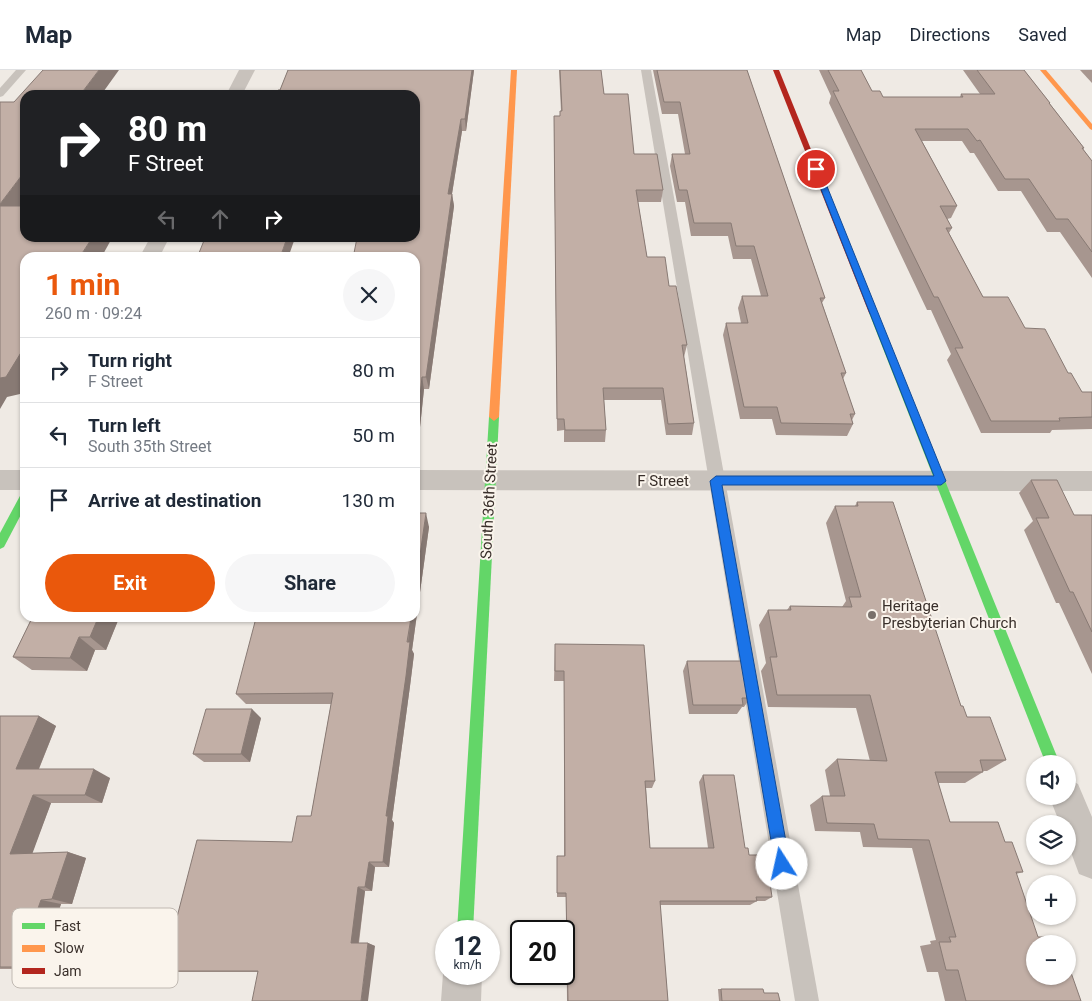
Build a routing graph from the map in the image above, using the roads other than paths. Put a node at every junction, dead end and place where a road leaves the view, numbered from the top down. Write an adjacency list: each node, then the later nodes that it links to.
1 (21, 70): 8 (lane)
2 (247, 70): 7 (street)
3 (514, 70): 13 (street, South 36th Street)
4 (646, 70): 14 (lane)
5 (776, 70): 15 (street)
6 (1043, 70): 9 (street)
7 (237, 90)
8 (0, 94)
9 (1092, 128)
10 (0, 480): 11 (street)
11 (20, 480)
12 (420, 480): 13 (street, F Street)
13 (490, 481): 14 (street, F Street); 22 (street, South 36th Street)
14 (716, 481): 15 (street, F Street); 25 (lane)
15 (941, 481): 16 (street, F Street); 19 (street)
16 (1092, 481)
17 (20, 506): 18 (street)
18 (0, 544)
19 (1049, 755)
20 (1070, 805): 21 (street)
21 (1092, 861)
22 (466, 920)
23 (462, 985): 24 (street)
24 (461, 1001)
25 (806, 1001)

